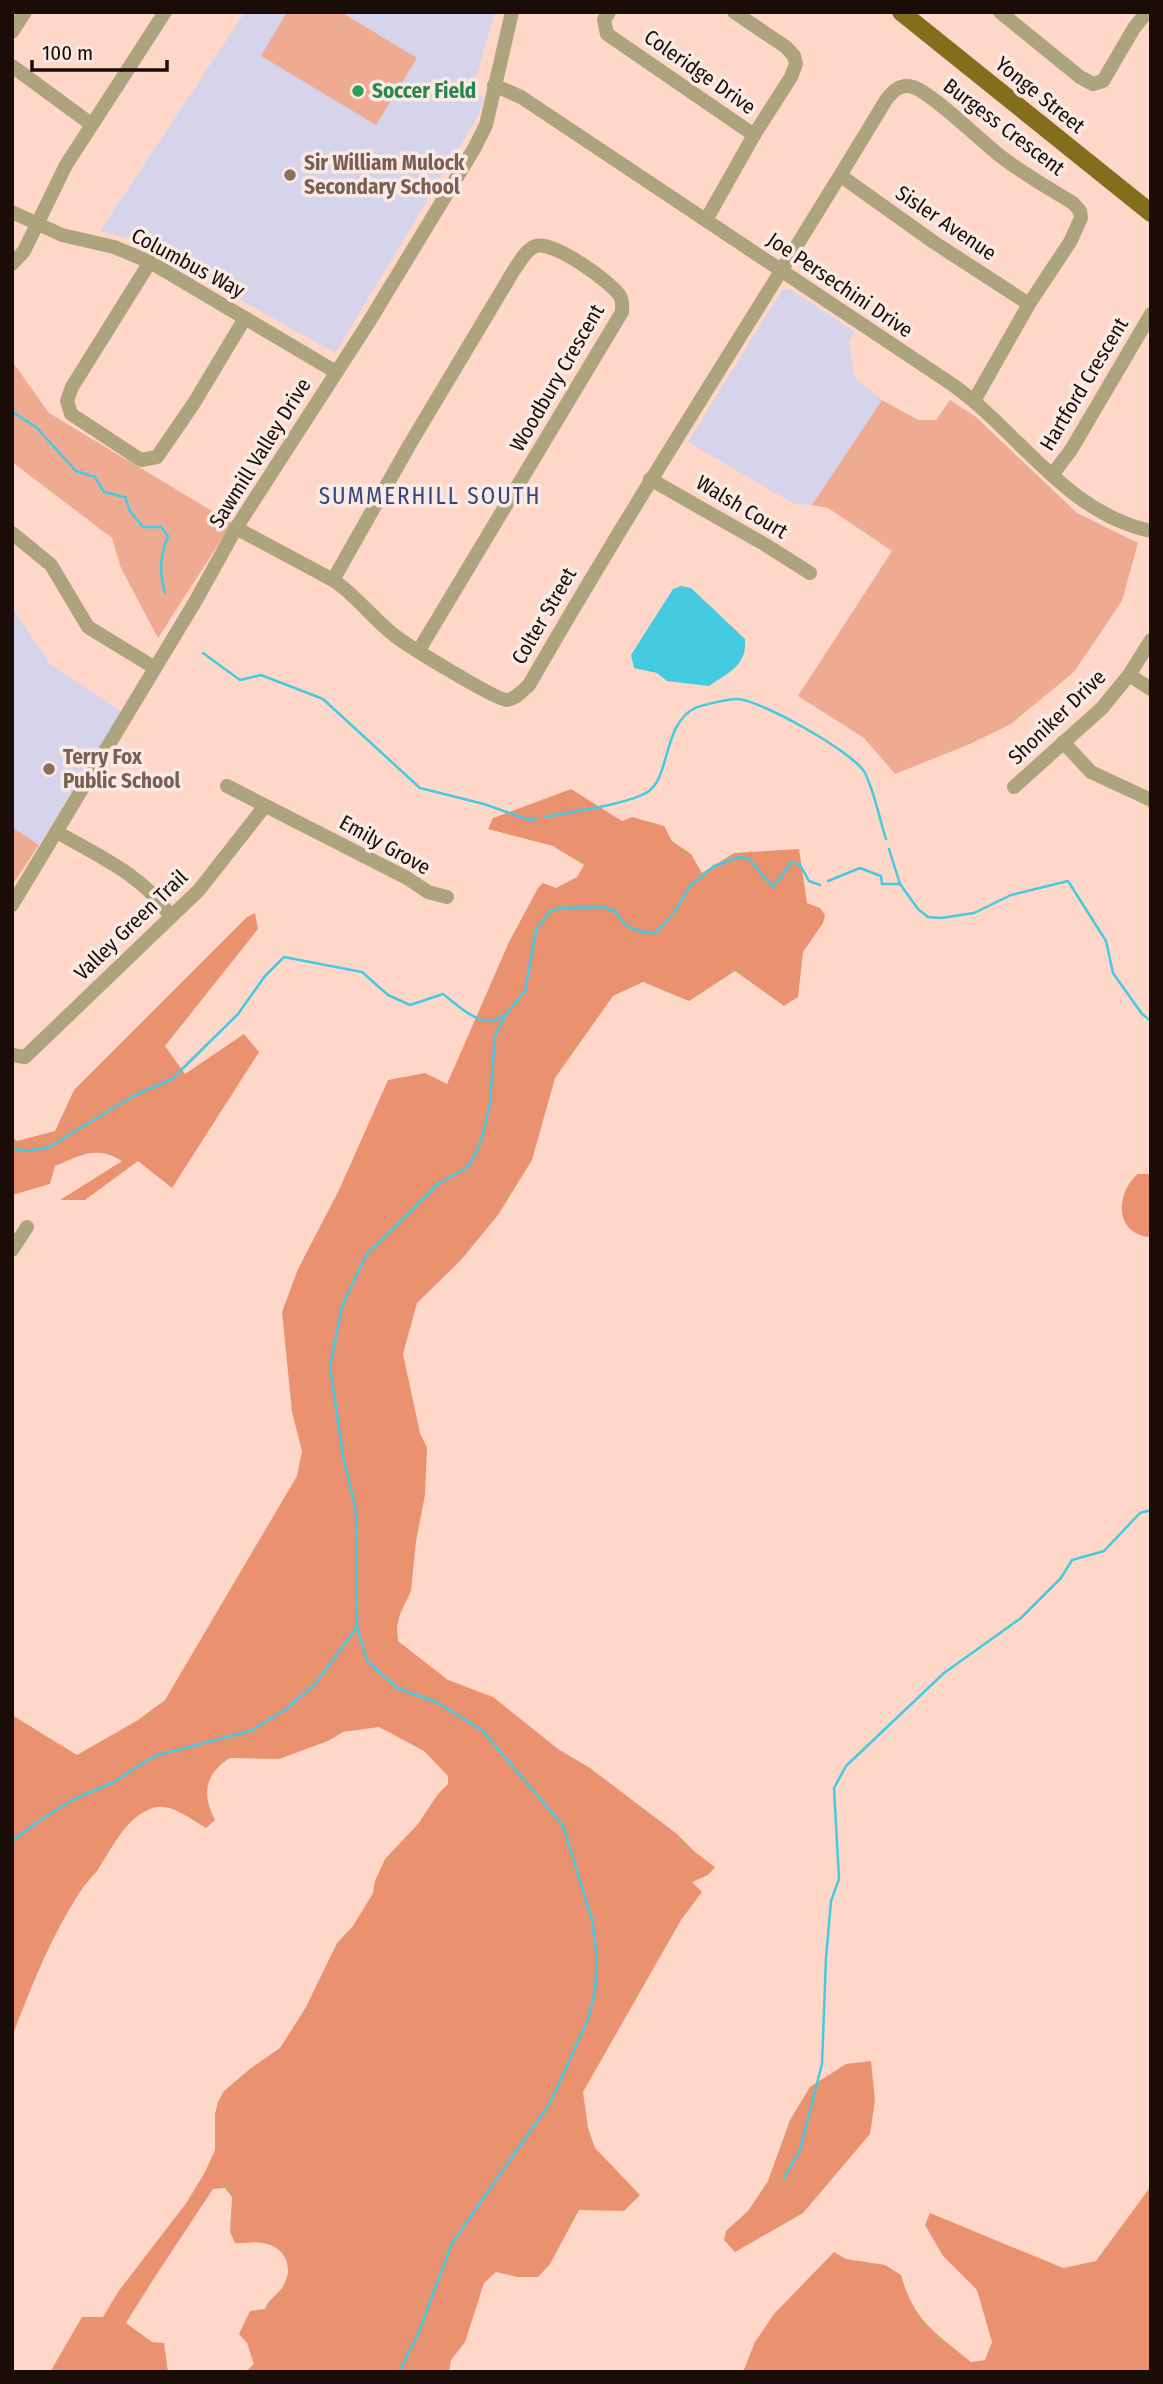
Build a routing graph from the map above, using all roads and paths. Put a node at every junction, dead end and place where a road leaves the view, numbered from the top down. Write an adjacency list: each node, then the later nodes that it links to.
1 (25, 12): 9 (street)
2 (165, 12): 12 (street)
3 (512, 12): 11 (street, Sawmill Valley Drive)
4 (609, 12): 13 (street, Coleridge Drive)
5 (734, 12): 13 (street, Coleridge Drive)
6 (901, 12): 16 (main road, Yonge Street)
7 (1000, 12): 8 (street)
8 (1147, 12)
9 (12, 32)
10 (12, 66): 12 (street)
11 (494, 85): 17 (street, Joe Persechini Drive); 25 (street, Sawmill Valley Drive)
12 (92, 124): 18 (street)
13 (754, 135): 17 (street, Coleridge Drive)
14 (841, 176): 21 (street, Burgess Crescent); 22 (street, Sisler Avenue); 22 (street, Burgess Crescent)
15 (12, 212): 18 (street, Columbus Way)
16 (1151, 213)
17 (706, 220): 21 (street, Joe Persechini Drive)
18 (37, 226): 19 (street, Columbus Way); 20 (street)
19 (150, 262): 24 (street, Columbus Way); 24 (street)
20 (12, 264)
21 (782, 271): 26 (street, Joe Persechini Drive); 28 (street, Colter Street)
22 (1029, 304): 26 (street, Burgess Crescent)
23 (1151, 314): 27 (street, Hartford Crescent)
24 (245, 318): 25 (street, Columbus Way)
25 (336, 372): 29 (street, Sawmill Valley Drive)
26 (974, 401): 27 (street, Joe Persechini Drive)
27 (1052, 475): 30 (street, Joe Persechini Drive)
28 (650, 479): 32 (street, Walsh Court); 35 (street, Colter Street)
29 (236, 528): 33 (street, Colter Street); 36 (street, Sawmill Valley Drive)
30 (1151, 531)
31 (12, 533): 36 (street)
32 (810, 573)
33 (333, 580): 35 (street, Colter Street); 35 (street, Woodbury Crescent)
34 (1151, 640): 37 (street, Shoniker Drive)
35 (419, 650)
36 (155, 668): 44 (street, Sawmill Valley Drive)
37 (1129, 675): 38 (street); 39 (street, Shoniker Drive)
38 (1151, 689)
39 (1063, 742): 41 (street, Shoniker Drive); 42 (street)
40 (227, 786): 43 (street)
41 (1014, 787)
42 (1151, 800)
43 (265, 806): 45 (street, Emily Grove); 47 (street, Valley Green Trail)
44 (57, 832): 46 (street, Sawmill Valley Drive); 47 (street)
45 (447, 897)
46 (12, 905)
47 (171, 917): 48 (street, Valley Green Trail)
48 (12, 1055)
49 (27, 1227): 50 (street)
50 (12, 1250)

